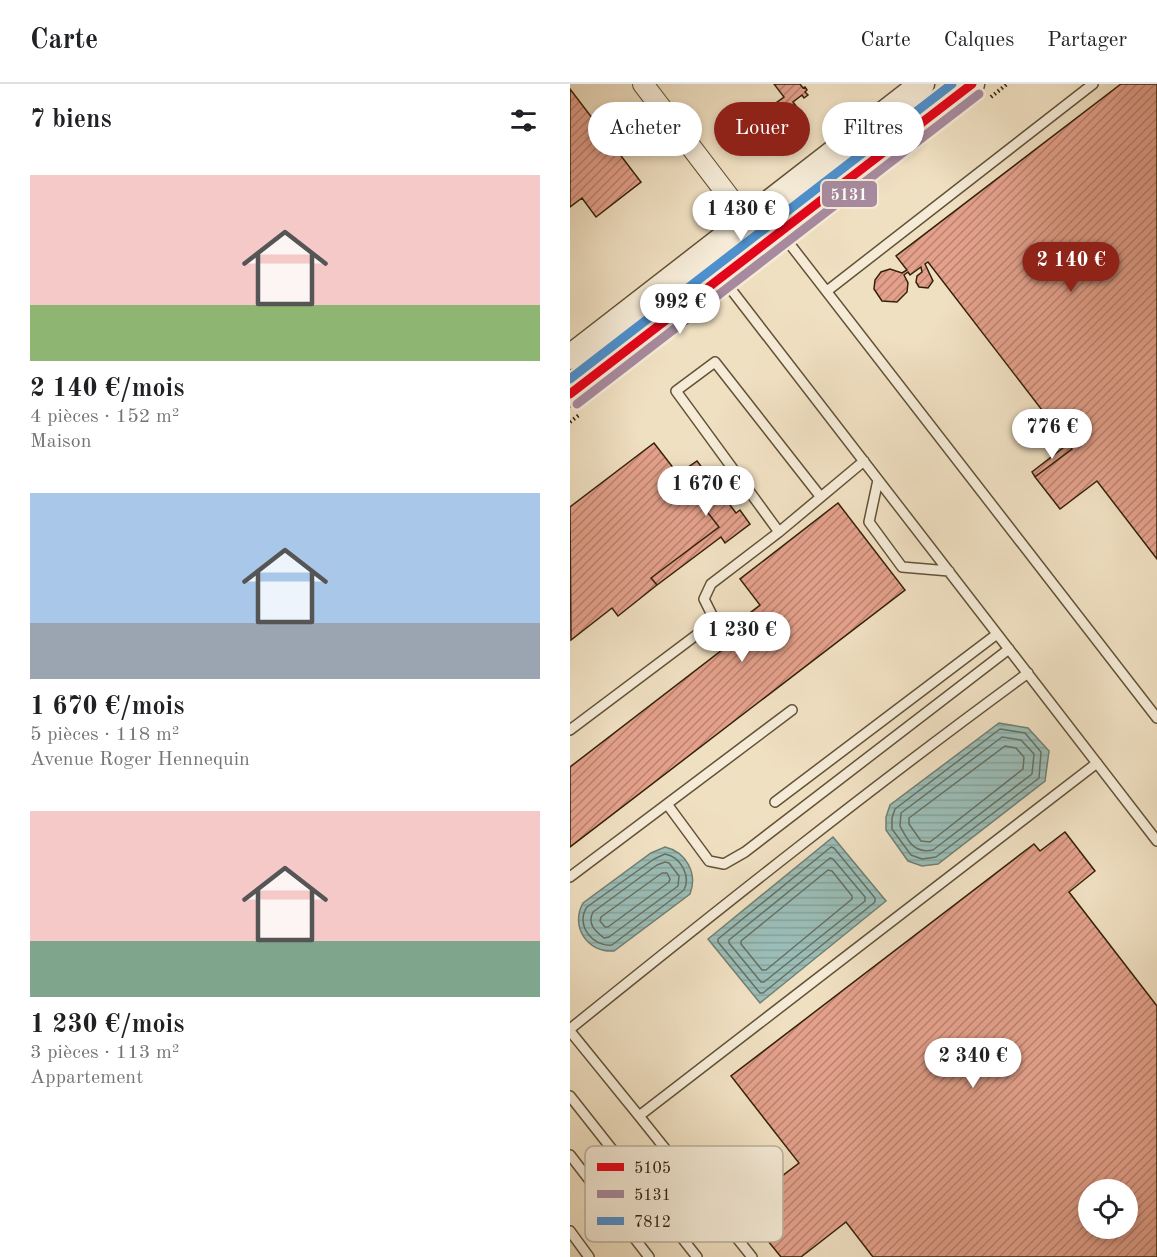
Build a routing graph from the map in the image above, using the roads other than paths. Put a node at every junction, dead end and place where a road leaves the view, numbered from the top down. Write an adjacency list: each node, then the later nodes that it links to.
1 (643, 84): 5 (street)
2 (922, 84): 5 (street)
3 (972, 84): 6 (street)
4 (1093, 84): 8 (lane)
5 (747, 219): 6 (street); 9 (street)
6 (773, 238): 7 (street); 8 (lane)
7 (722, 277): 10 (street); 11 (lane)
8 (827, 291): 20 (lane)
9 (570, 357)
10 (570, 393)
11 (864, 461): 12 (lane); 13 (lane)
12 (878, 480): 15 (lane); 15 (lane)
13 (820, 496): 14 (lane); 14 (lane)
14 (779, 532): 21 (lane)
15 (949, 571): 16 (lane)
16 (997, 634): 17 (lane); 23 (lane)
17 (1009, 649): 18 (lane); 24 (lane)
18 (1028, 674): 22 (lane); 27 (lane)
19 (792, 710): 24 (lane)
20 (1157, 718)
21 (570, 730)
22 (1097, 763): 25 (lane); 29 (lane)
23 (775, 802)
24 (667, 804): 26 (lane)
25 (1157, 841)
26 (570, 876)
27 (570, 1030): 29 (lane)
28 (570, 1096): 30 (lane)
29 (639, 1116): 31 (lane)
30 (609, 1146)
31 (663, 1146)
32 (570, 1155): 33 (lane)
33 (585, 1174)
34 (570, 1232): 38 (lane)
35 (637, 1242): 39 (lane)
36 (685, 1242): 40 (lane)
37 (740, 1242): 41 (lane)
38 (589, 1257)
39 (649, 1257)
40 (697, 1257)
41 (752, 1257)

